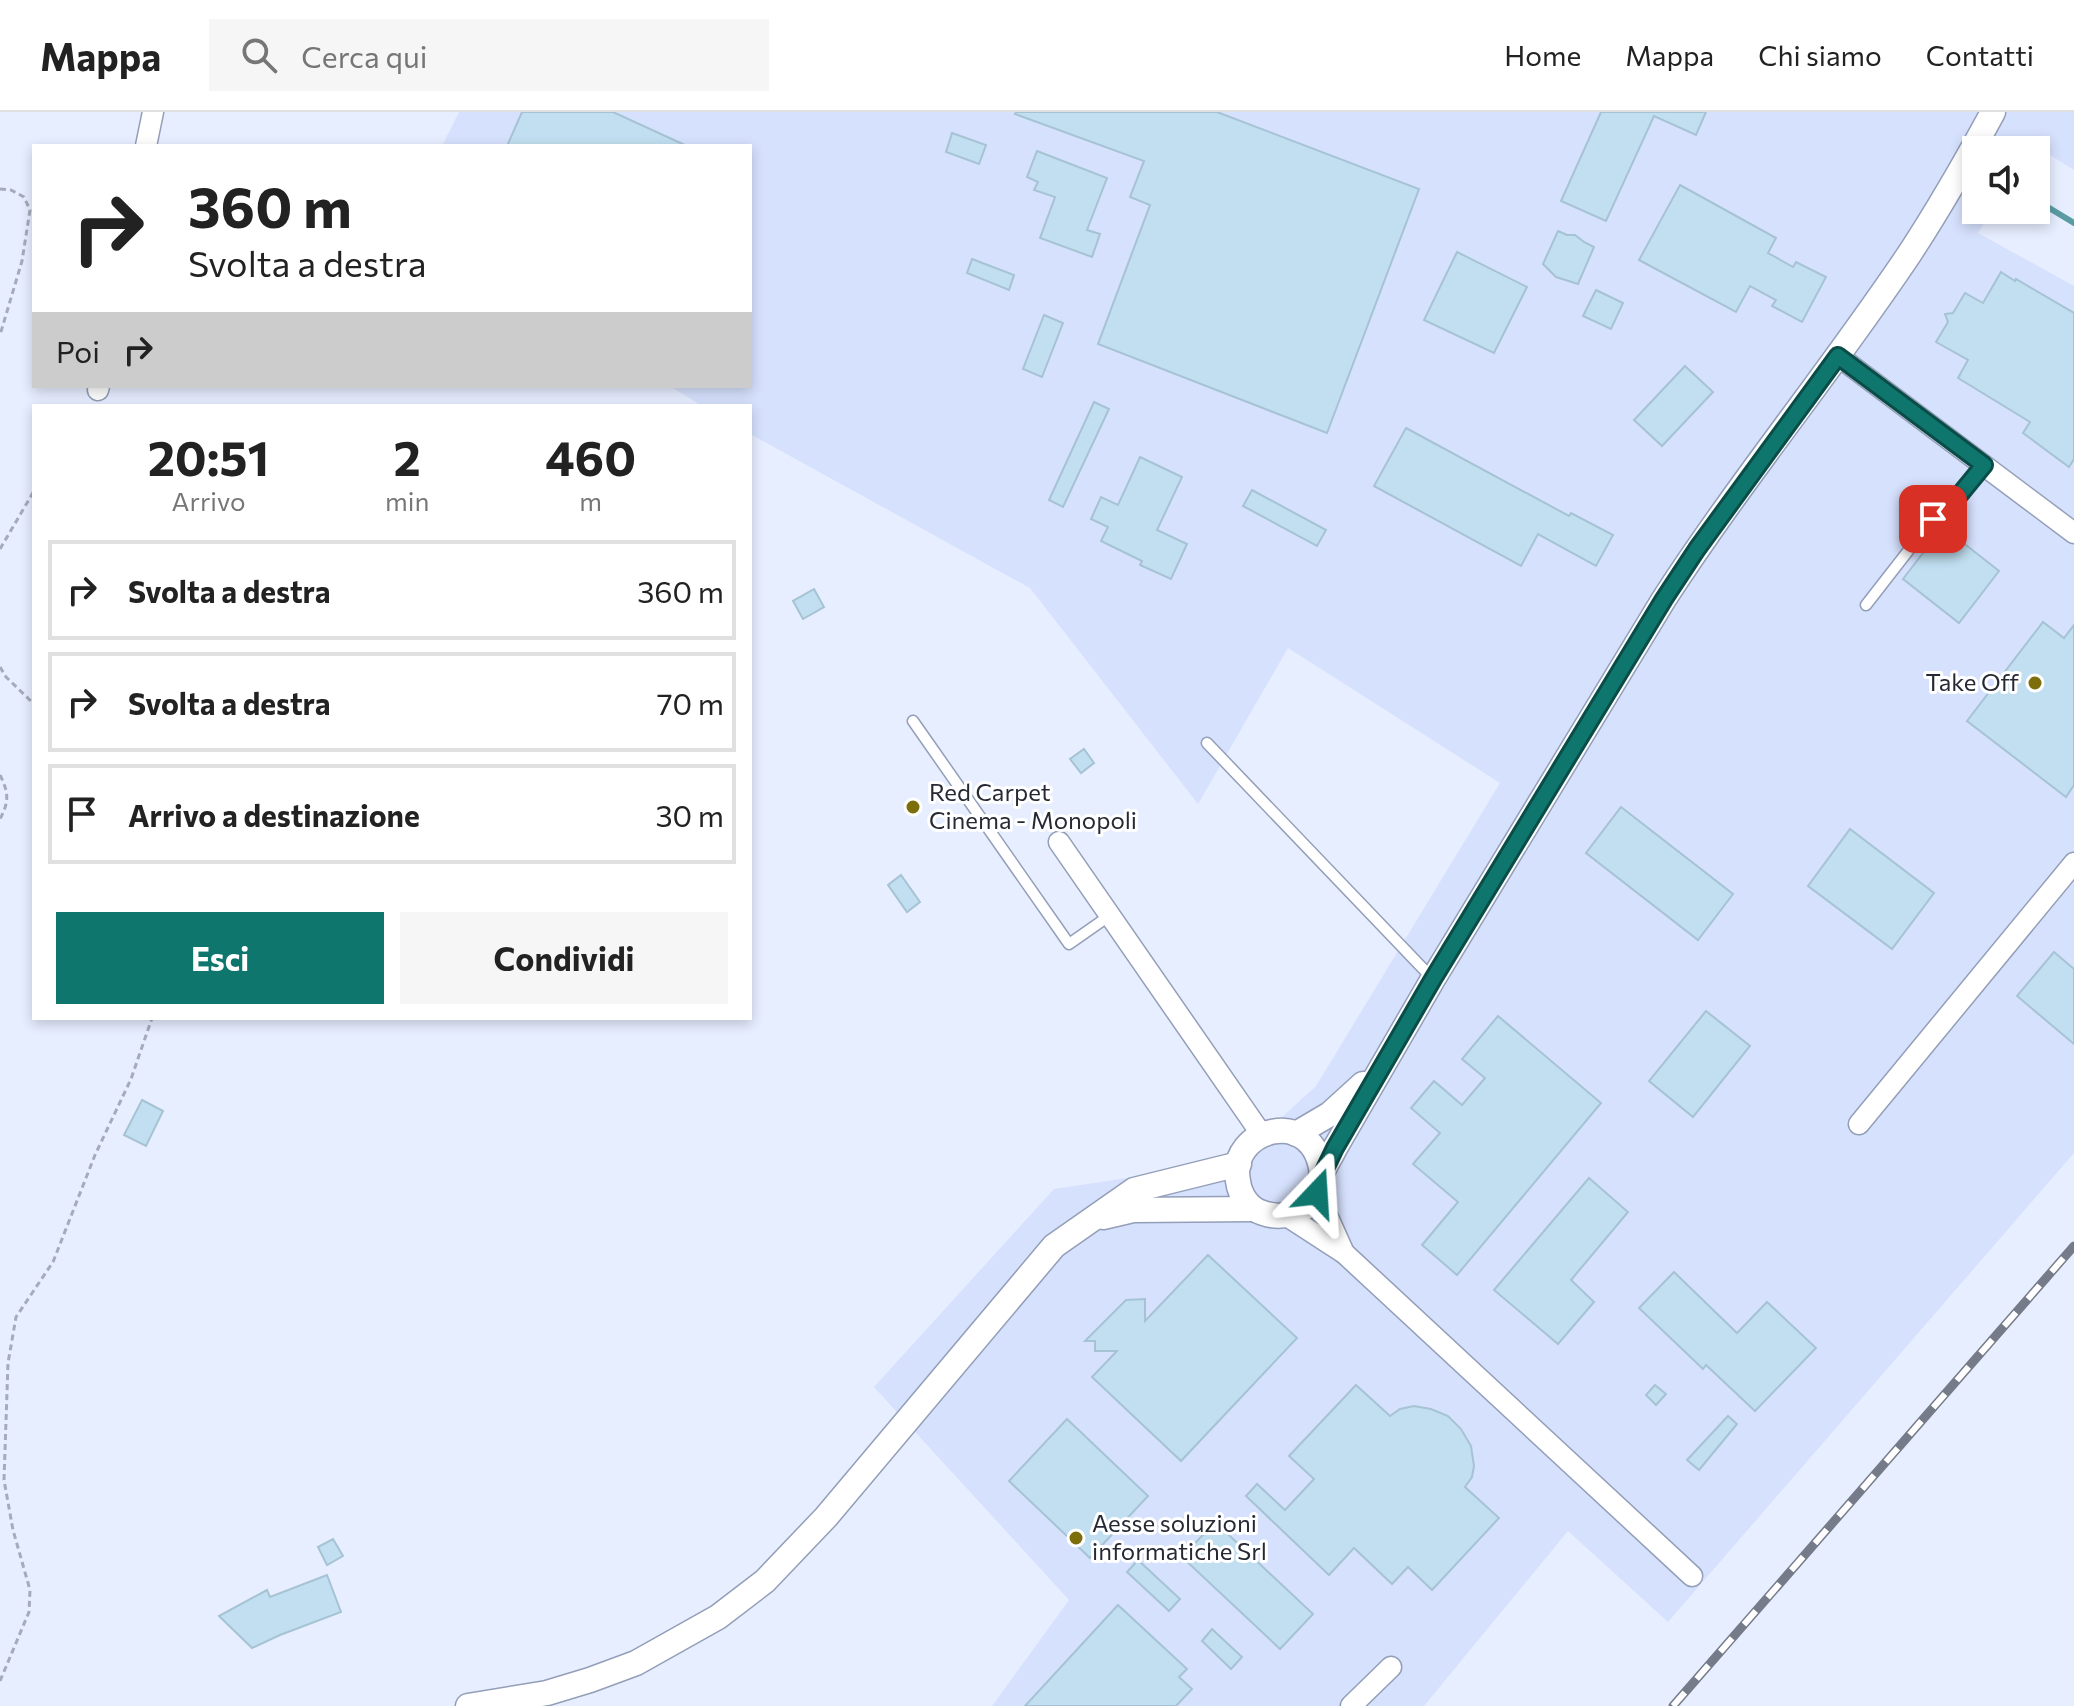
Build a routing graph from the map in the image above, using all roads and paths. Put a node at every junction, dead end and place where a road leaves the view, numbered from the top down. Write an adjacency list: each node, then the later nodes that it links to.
1 (153, 112): 3 (street)
2 (1993, 112): 6 (street)
3 (146, 144)
4 (0, 189): 5 (path)
5 (0, 335)
6 (1838, 356): 7 (street); 21 (street)
7 (1984, 465): 9 (street); 11 (lane)
8 (32, 494): 10 (path)
9 (2074, 533)
10 (0, 549)
11 (1866, 605)
12 (0, 667): 13 (path)
13 (32, 702)
14 (913, 721): 20 (lane)
15 (1207, 743): 21 (lane)
16 (0, 775): 17 (path)
17 (0, 819)
18 (1059, 842): 20 (street)
19 (2074, 863): 24 (street)
20 (1109, 916): 26 (street)
21 (1433, 979): 23 (street)
22 (151, 1020): 35 (path)
23 (1382, 1066): 25 (street); 28 (street)
24 (1859, 1124)
25 (1296, 1134): 26 (street); 28 (street)
26 (1262, 1135): 27 (street)
27 (1239, 1164): 29 (street); 31 (street)
28 (1319, 1184): 30 (street); 32 (street)
29 (1253, 1209): 30 (street); 31 (street)
30 (1287, 1216): 32 (street)
31 (1093, 1220): 36 (street)
32 (1344, 1253): 33 (street)
33 (1692, 1576)
34 (1391, 1667): 38 (street)
35 (0, 1681)
36 (547, 1699): 37 (street)
37 (468, 1706)
38 (1351, 1706)

